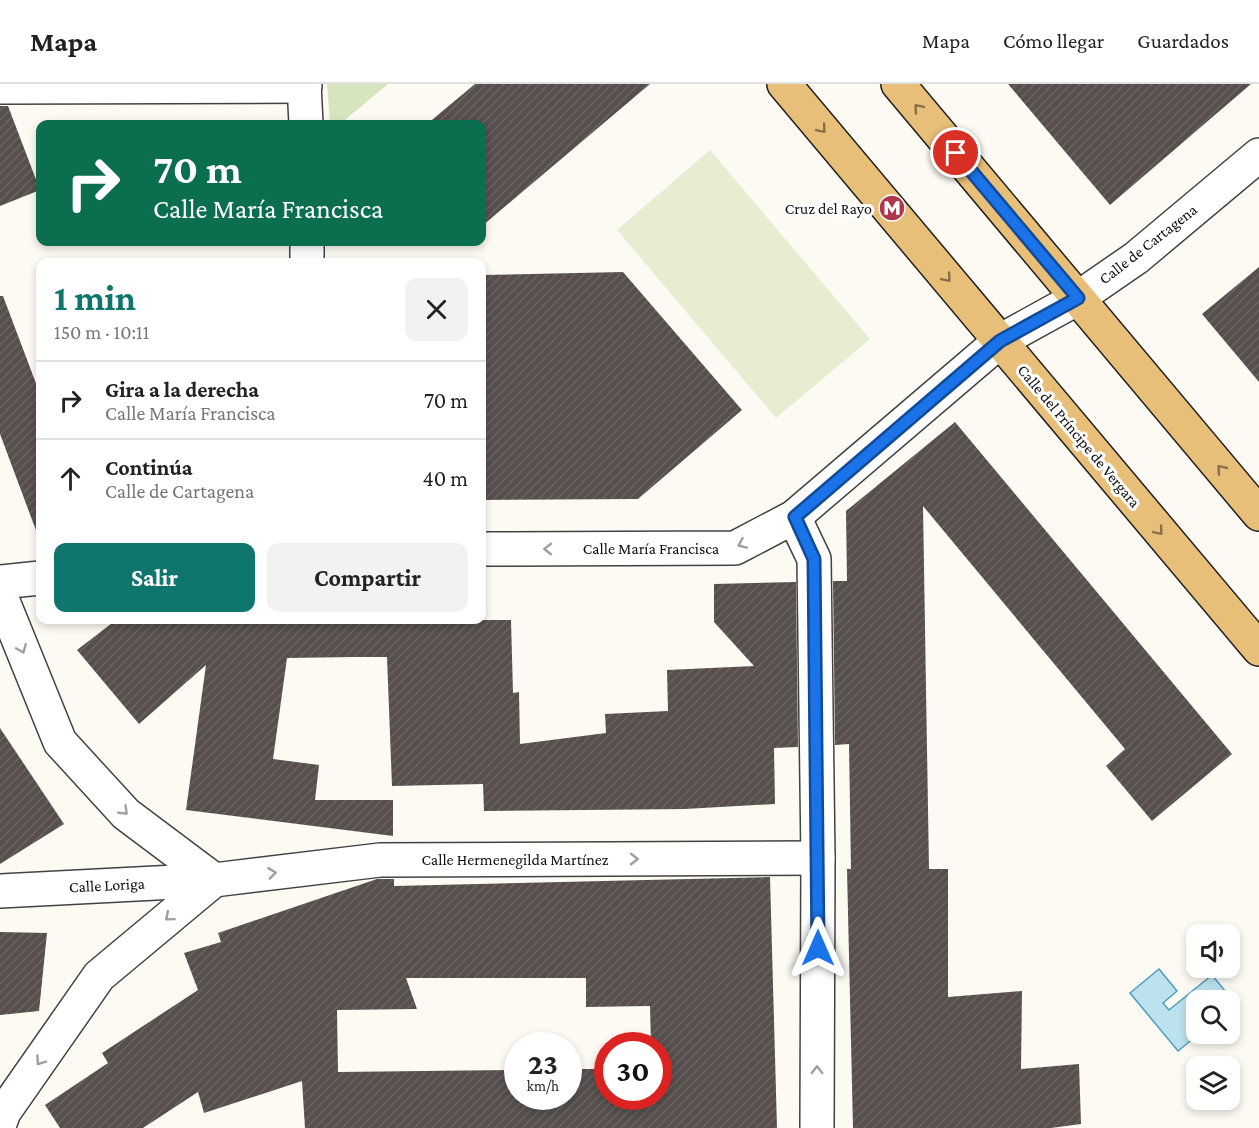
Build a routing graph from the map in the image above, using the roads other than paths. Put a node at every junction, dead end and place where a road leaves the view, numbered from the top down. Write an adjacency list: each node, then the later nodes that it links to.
1 (784, 84): 8 (main road, Calle del Príncipe de Vergara, one-way to 8)
2 (898, 84): 7 (main road, one-way to 2)
3 (305, 85): 4 (street); 5 (street)
4 (0, 87)
5 (306, 120)
6 (1259, 155): 7 (street, Calle de Cartagena)
7 (1078, 298): 8 (street, Calle de Cartagena); 9 (main road, one-way to 7)
8 (1000, 341): 10 (street, Calle María Francisca); 15 (main road, Calle del Príncipe de Vergara, one-way to 15)
9 (1259, 514)
10 (795, 517): 11 (street, Calle María Francisca, one-way to 11); 16 (street)
11 (486, 549)
12 (36, 578): 13 (street)
13 (0, 582)
14 (0, 594): 17 (street, one-way to 17)
15 (1259, 649)
16 (818, 858): 17 (street, Calle Hermenegilda Martínez, one-way to 16); 20 (street, one-way to 16)
17 (214, 880): 18 (street, Calle Loriga); 19 (street, one-way to 19)
18 (0, 891)
19 (0, 1124)
20 (817, 1128)

